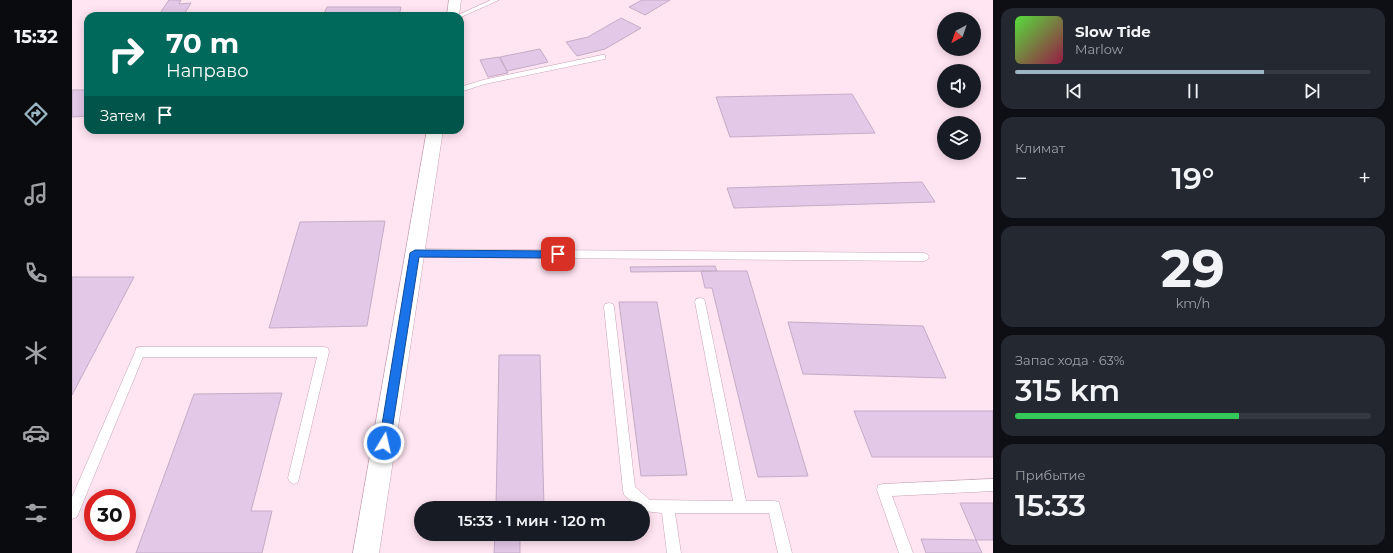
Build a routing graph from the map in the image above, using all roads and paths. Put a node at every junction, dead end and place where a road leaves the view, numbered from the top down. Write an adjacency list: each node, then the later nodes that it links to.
1 (456, 0): 3 (street)
2 (496, 0): 4 (lane)
3 (454, 12)
4 (464, 14)
5 (602, 57): 6 (lane)
6 (464, 89)
7 (434, 134): 8 (street)
8 (415, 253): 9 (lane); 17 (street)
9 (924, 257)
10 (700, 302): 15 (lane)
11 (609, 307): 14 (lane)
12 (294, 478): 16 (lane)
13 (993, 485): 20 (lane)
14 (668, 507): 15 (lane); 18 (lane)
15 (741, 507): 19 (lane)
16 (72, 512)
17 (366, 553)
18 (674, 553)
19 (785, 553)
20 (906, 553)

